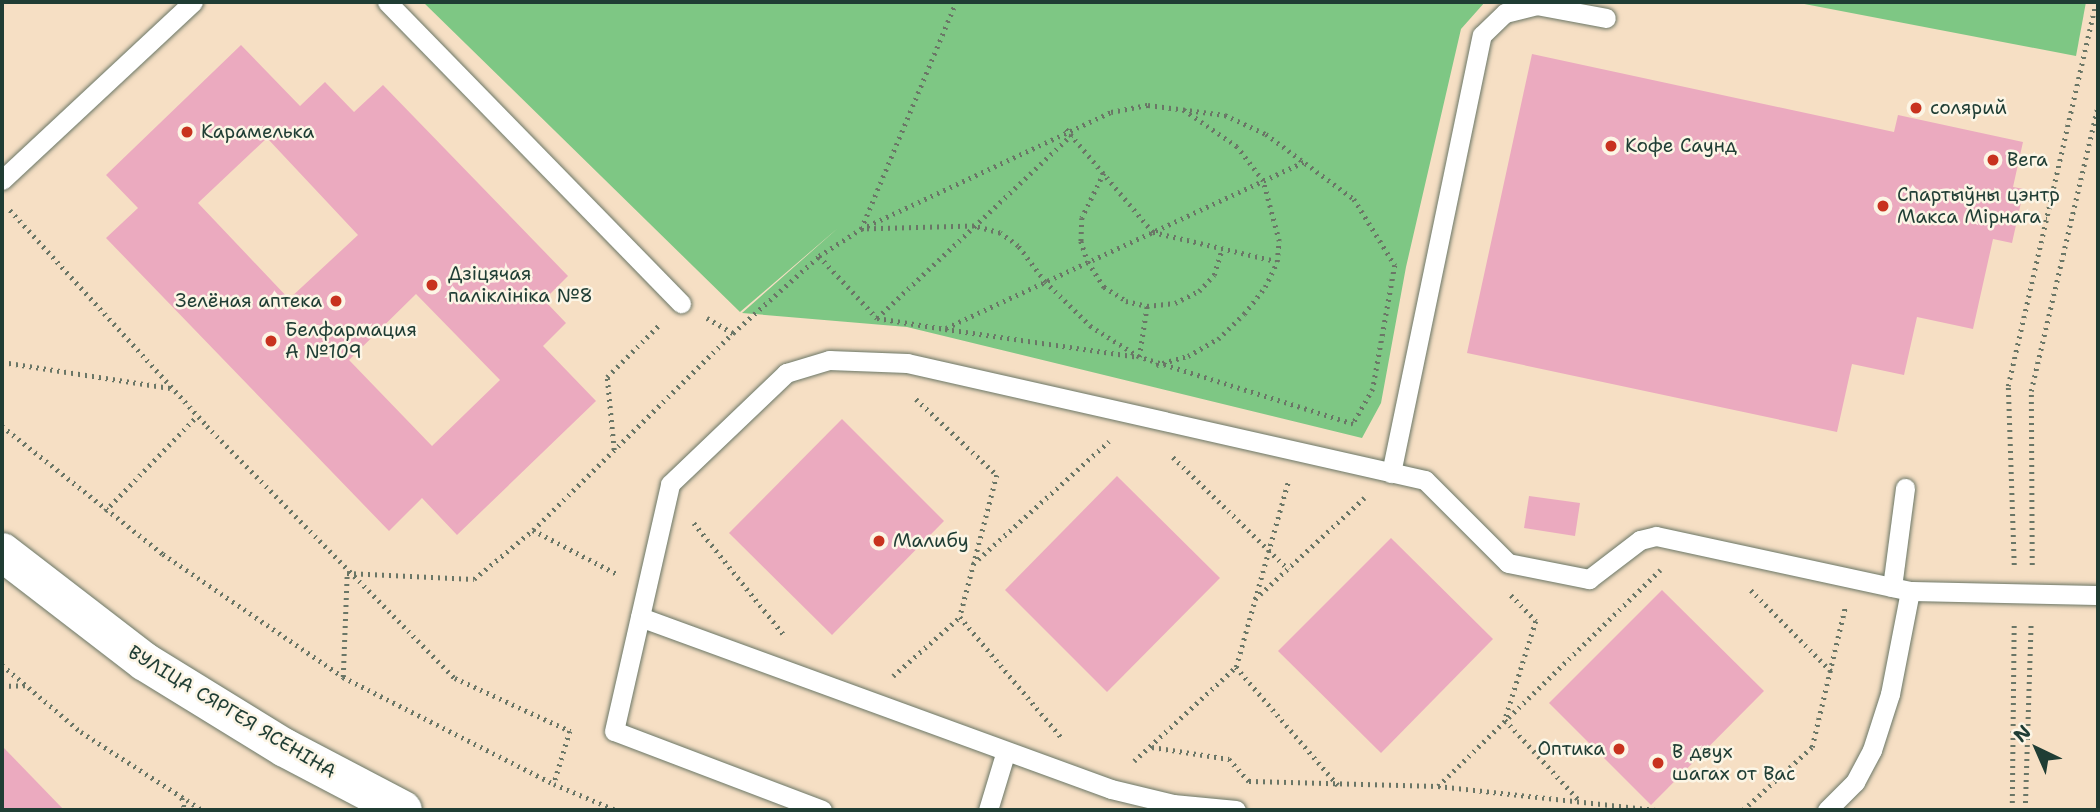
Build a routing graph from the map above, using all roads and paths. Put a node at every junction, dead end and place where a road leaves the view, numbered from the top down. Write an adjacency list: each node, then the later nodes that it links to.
1 (193, 2): 12 (lane)
2 (387, 2): 25 (lane)
3 (956, 2): 18 (path)
4 (2096, 2): 16 (path)
5 (1606, 18): 41 (lane)
6 (2098, 104): 58 (path)
7 (1178, 106): 8 (path); 10 (path); 13 (path)
8 (1066, 129): 9 (path); 18 (path)
9 (1071, 135): 11 (path); 17 (path)
10 (1305, 161): 13 (path); 31 (path)
11 (1104, 173): 19 (path); 23 (path)
12 (2, 180)
13 (1263, 181): 19 (path); 22 (path)
14 (4, 204): 33 (path)
15 (2018, 216): 16 (path)
16 (2047, 219): 32 (path)
17 (974, 226): 18 (path); 24 (path); 27 (path)
18 (861, 229): 21 (path)
19 (1153, 232): 20 (path); 23 (path)
20 (1222, 248): 22 (path); 26 (path)
21 (818, 256): 27 (path); 38 (path)
22 (1277, 261): 31 (path)
23 (1087, 262): 24 (path); 26 (path)
24 (1045, 282): 28 (path); 29 (path)
25 (681, 303): 38 (path)
26 (1147, 306): 29 (path)
27 (877, 318): 28 (path)
28 (945, 329): 29 (path)
29 (1139, 356): 31 (path)
30 (2, 362): 33 (path)
31 (1156, 365)
32 (2008, 386)
33 (171, 388): 35 (path)
34 (911, 395): 51 (path)
35 (197, 415): 44 (path); 53 (path)
36 (2, 426): 44 (path)
37 (1119, 443): 51 (path)
38 (614, 450): 46 (path)
39 (1167, 450): 49 (path)
40 (1297, 452): 41 (lane); 49 (path); 56 (lane)
41 (1391, 473): 47 (lane)
42 (1905, 488): 55 (lane)
43 (1369, 493): 52 (path)
44 (105, 511): 67 (path)
45 (687, 514): 63 (path)
46 (533, 530): 53 (path); 56 (path)
47 (1707, 545): 54 (lane); 66 (path)
48 (2, 552): 81 (main road, ВУЛІЦА СЯРГЕЯ ЯСЕНІНА)
49 (1269, 552): 52 (path); 60 (path)
50 (1666, 564): 71 (path)
51 (972, 565): 62 (path)
52 (1288, 569): 60 (path)
53 (347, 573): 67 (path); 76 (path)
54 (1851, 579): 55 (lane); 66 (path)
55 (1901, 589): 58 (lane); 90 (lane)
56 (647, 590): 61 (lane)
57 (1508, 592): 71 (path)
58 (2032, 592): 59 (lane); 91 (path)
59 (2098, 595)
60 (1255, 600): 65 (path)
61 (640, 617): 74 (lane); 85 (lane)
62 (960, 617): 69 (path); 72 (path)
63 (792, 643)
64 (2, 665): 68 (path)
65 (1236, 667): 73 (path); 77 (path)
66 (1832, 672): 89 (path)
67 (342, 677): 76 (path)
68 (25, 685): 70 (path); 79 (path)
69 (900, 685)
70 (2, 686)
71 (1505, 720): 78 (path); 80 (path)
72 (1053, 738)
73 (1151, 747): 75 (path); 77 (path)
74 (1004, 754): 86 (lane); 87 (lane)
75 (1129, 765)
76 (554, 784): 84 (path)
77 (1338, 785): 78 (path)
78 (1438, 786): 80 (path)
79 (182, 797): 82 (path); 83 (path)
80 (1578, 799): 88 (path)
81 (380, 805)
82 (185, 810)
83 (202, 810)
84 (615, 810)
85 (822, 810)
86 (988, 810)
87 (1236, 810)
88 (1656, 810)
89 (1743, 810)
90 (1827, 810)
91 (2025, 810)

